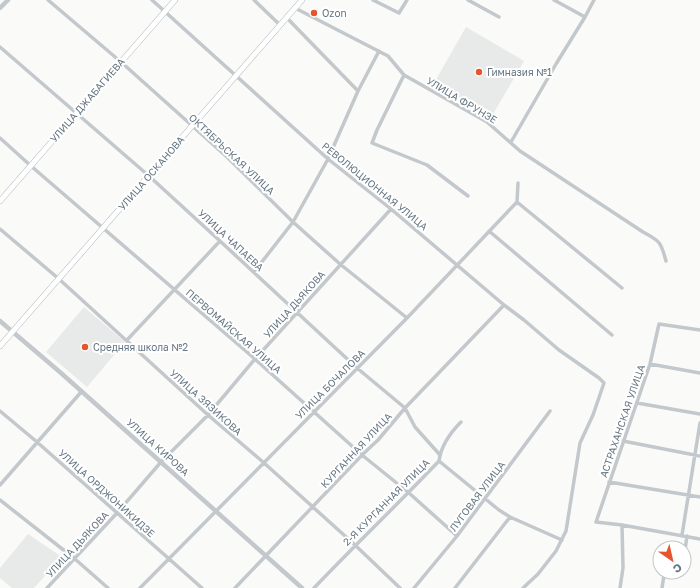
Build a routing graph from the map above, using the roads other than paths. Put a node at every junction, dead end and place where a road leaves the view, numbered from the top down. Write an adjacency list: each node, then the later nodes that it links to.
1 (8, 0): 12 (street)
2 (48, 0): 21 (street, ОКТЯБРЬСКАЯ УЛИЦА)
3 (152, 0): 14 (street, РЕВОЛЮЦИОННАЯ УЛИЦА)
4 (175, 0): 14 (main road, УЛИЦА ДЖАБАГИЕВА)
5 (254, 0): 18 (street)
6 (302, 0): 13 (main road, УЛИЦА ОСКАНОВА)
7 (372, 0): 8 (street)
8 (407, 0)
9 (468, 0): 15 (street)
10 (554, 0): 16 (street)
11 (594, 0): 16 (street)
12 (0, 8)
13 (295, 8): 17 (main road, УЛИЦА ОСКАНОВА); 20 (street, УЛИЦА ФРУНЗЕ)
14 (165, 12): 21 (main road, УЛИЦА ДЖАБАГИЕВА); 23 (street, РЕВОЛЮЦИОННАЯ УЛИЦА)
15 (499, 16)
16 (585, 17): 28 (street)
17 (287, 18): 18 (main road, УЛИЦА ОСКАНОВА); 24 (street)
18 (280, 25): 23 (main road, УЛИЦА ОСКАНОВА)
19 (0, 47): 25 (street, УЛИЦА ЧАПАЕВА)
20 (379, 51): 22 (street, УЛИЦА ФРУНЗЕ); 24 (street)
21 (120, 62): 25 (main road, УЛИЦА ДЖАБАГИЕВА); 26 (street, ОКТЯБРЬСКАЯ УЛИЦА)
22 (404, 75): 28 (street, УЛИЦА ФРУНЗЕ); 33 (street)
23 (236, 77): 26 (main road, УЛИЦА ОСКАНОВА); 29 (street, РЕВОЛЮЦИОННАЯ УЛИЦА)
24 (358, 92): 29 (street)
25 (76, 114): 30 (main road, УЛИЦА ДЖАБАГИЕВА); 31 (street, УЛИЦА ЧАПАЕВА)
26 (192, 126): 31 (main road, УЛИЦА ОСКАНОВА); 37 (street, ОКТЯБРЬСКАЯ УЛИЦА)
27 (0, 138): 30 (street, ПЕРВОМАЙСКАЯ УЛИЦА)
28 (511, 142): 42 (street, УЛИЦА ФРУНЗЕ)
29 (328, 159): 36 (street, РЕВОЛЮЦИОННАЯ УЛИЦА); 37 (street)
30 (30, 166): 34 (main road, УЛИЦА ДЖАБАГИЕВА); 38 (street, ПЕРВОМАЙСКАЯ УЛИЦА)
31 (149, 176): 38 (main road, УЛИЦА ОСКАНОВА); 41 (street, УЛИЦА ЧАПАЕВА)
32 (518, 183): 35 (street)
33 (468, 196)
34 (0, 201)
35 (516, 202): 40 (street, УЛИЦА БОЧАЛОВА); 47 (street)
36 (391, 209): 43 (street, УЛИЦА ДЬЯКОВА); 44 (street, РЕВОЛЮЦИОННАЯ УЛИЦА)
37 (293, 222): 43 (street, ОКТЯБРЬСКАЯ УЛИЦА); 45 (street)
38 (104, 228): 46 (main road, УЛИЦА ОСКАНОВА); 48 (street, ПЕРВОМАЙСКАЯ УЛИЦА)
39 (0, 229): 46 (street, УЛИЦА ЗЯЗИКОВА)
40 (489, 231): 44 (street, УЛИЦА БОЧАЛОВА); 55 (street)
41 (220, 241): 45 (street, УЛИЦА ЧАПАЕВА); 48 (street)
42 (666, 261)
43 (340, 264): 50 (street, УЛИЦА ДЬЯКОВА); 51 (street, ОКТЯБРЬСКАЯ УЛИЦА)
44 (457, 265): 49 (street, РЕВОЛЮЦИОННАЯ УЛИЦА); 51 (street, УЛИЦА БОЧАЛОВА)
45 (254, 272): 50 (street, УЛИЦА ЧАПАЕВА)
46 (59, 279): 54 (main road, УЛИЦА ОСКАНОВА); 56 (street, УЛИЦА ЗЯЗИКОВА)
47 (622, 288)
48 (175, 290): 56 (street); 58 (street, ПЕРВОМАЙСКАЯ УЛИЦА)
49 (504, 305): 64 (street, КУРГАННАЯ УЛИЦА); 97 (street, РЕВОЛЮЦИОННАЯ УЛИЦА)
50 (298, 313): 58 (street, УЛИЦА ДЬЯКОВА); 60 (street, УЛИЦА ЧАПАЕВА)
51 (407, 318): 60 (street, УЛИЦА БОЧАЛОВА)
52 (0, 321): 54 (street, УЛИЦА КИРОВА)
53 (700, 330): 59 (street, АСТРАХАНСКАЯ УЛИЦА)
54 (13, 332): 57 (main road, УЛИЦА ОСКАНОВА); 62 (street, УЛИЦА КИРОВА)
55 (612, 335)
56 (127, 340): 69 (street, УЛИЦА ЗЯЗИКОВА)
57 (0, 346)
58 (255, 359): 66 (street, ПЕРВОМАЙСКАЯ УЛИЦА); 69 (street, УЛИЦА ДЬЯКОВА)
59 (650, 364): 61 (street); 63 (street, АСТРАХАНСКАЯ УЛИЦА)
60 (357, 368): 64 (street, УЛИЦА ЧАПАЕВА); 66 (street, УЛИЦА БОЧАЛОВА)
61 (700, 373)
62 (82, 391): 73 (street); 79 (street, УЛИЦА КИРОВА)
63 (637, 403): 68 (street); 72 (street, АСТРАХАНСКАЯ УЛИЦА)
64 (405, 408): 75 (street, КУРГАННАЯ УЛИЦА); 76 (street, УЛИЦА ЧАПАЕВА)
65 (0, 411): 73 (street, УЛИЦА ОРДЖОНИКИДЗЕ)
66 (314, 411): 75 (street, ПЕРВОМАЙСКАЯ УЛИЦА); 80 (street, УЛИЦА БОЧАЛОВА)
67 (550, 411): 86 (street, ЛУГОВАЯ УЛИЦА)
68 (700, 414)
69 (208, 415): 79 (street, УЛИЦА ДЬЯКОВА); 80 (street, УЛИЦА ЗЯЗИКОВА)
70 (461, 422): 76 (street, 2-Я КУРГАННАЯ УЛИЦА)
71 (700, 424): 74 (street)
72 (624, 441): 74 (street); 81 (street, АСТРАХАНСКАЯ УЛИЦА)
73 (37, 442): 82 (street); 90 (street, УЛИЦА ОРДЖОНИКИДЗЕ)
74 (695, 454): 77 (street); 84 (street)
75 (362, 455): 83 (street, ПЕРВОМАЙСКАЯ УЛИЦА); 88 (street, КУРГАННАЯ УЛИЦА)
76 (440, 455): 78 (street, 2-Я КУРГАННАЯ УЛИЦА)
77 (700, 456)
78 (439, 461): 83 (street, 2-Я КУРГАННАЯ УЛИЦА); 86 (street)
79 (161, 462): 89 (street, УЛИЦА КИРОВА); 90 (street, УЛИЦА ДЬЯКОВА)
80 (263, 462): 88 (street, УЛИЦА ЗЯЗИКОВА); 89 (street, УЛИЦА БОЧАЛОВА)
81 (609, 482): 84 (street); 92 (street, АСТРАХАНСКАЯ УЛИЦА)
82 (0, 485)
83 (409, 493): 94 (street, ПЕРВОМАЙСКАЯ УЛИЦА); 99 (street, 2-Я КУРГАННАЯ УЛИЦА)
84 (688, 495): 85 (street); 93 (street)
85 (700, 497)
86 (485, 498): 91 (street); 94 (street, ЛУГОВАЯ УЛИЦА)
87 (0, 500): 101 (street)
88 (312, 507): 99 (street, УЛИЦА ЗЯЗИКОВА); 100 (street, КУРГАННАЯ УЛИЦА)
89 (216, 511): 100 (street, УЛИЦА КИРОВА); 102 (street, УЛИЦА БОЧАЛОВА)
90 (118, 513): 101 (street, УЛИЦА ДЬЯКОВА); 102 (street, УЛИЦА ОРДЖОНИКИДЗЕ)
91 (510, 517): 97 (street); 112 (street)
92 (622, 525): 93 (street); 114 (street)
93 (682, 535): 95 (street)
94 (457, 536): 111 (street, ЛУГОВАЯ УЛИЦА)
95 (687, 536): 96 (street); 98 (street)
96 (700, 539)
97 (562, 540): 113 (street)
98 (686, 540)
99 (355, 545): 109 (street, 2-Я КУРГАННАЯ УЛИЦА); 110 (street, УЛИЦА ЗЯЗИКОВА)
100 (266, 556): 107 (street, КУРГАННАЯ УЛИЦА); 108 (street, УЛИЦА КИРОВА)
101 (75, 558): 103 (street, УЛИЦА ДЬЯКОВА); 104 (street)
102 (168, 558): 105 (street, УЛИЦА БОЧАЛОВА); 106 (street, УЛИЦА ОРДЖОНИКИДЗЕ)
103 (47, 588)
104 (108, 588)
105 (140, 588)
106 (202, 588)
107 (235, 588)
108 (302, 588)
109 (314, 588)
110 (400, 588)
111 (414, 588)
112 (455, 588)
113 (523, 588)
114 (620, 588)

